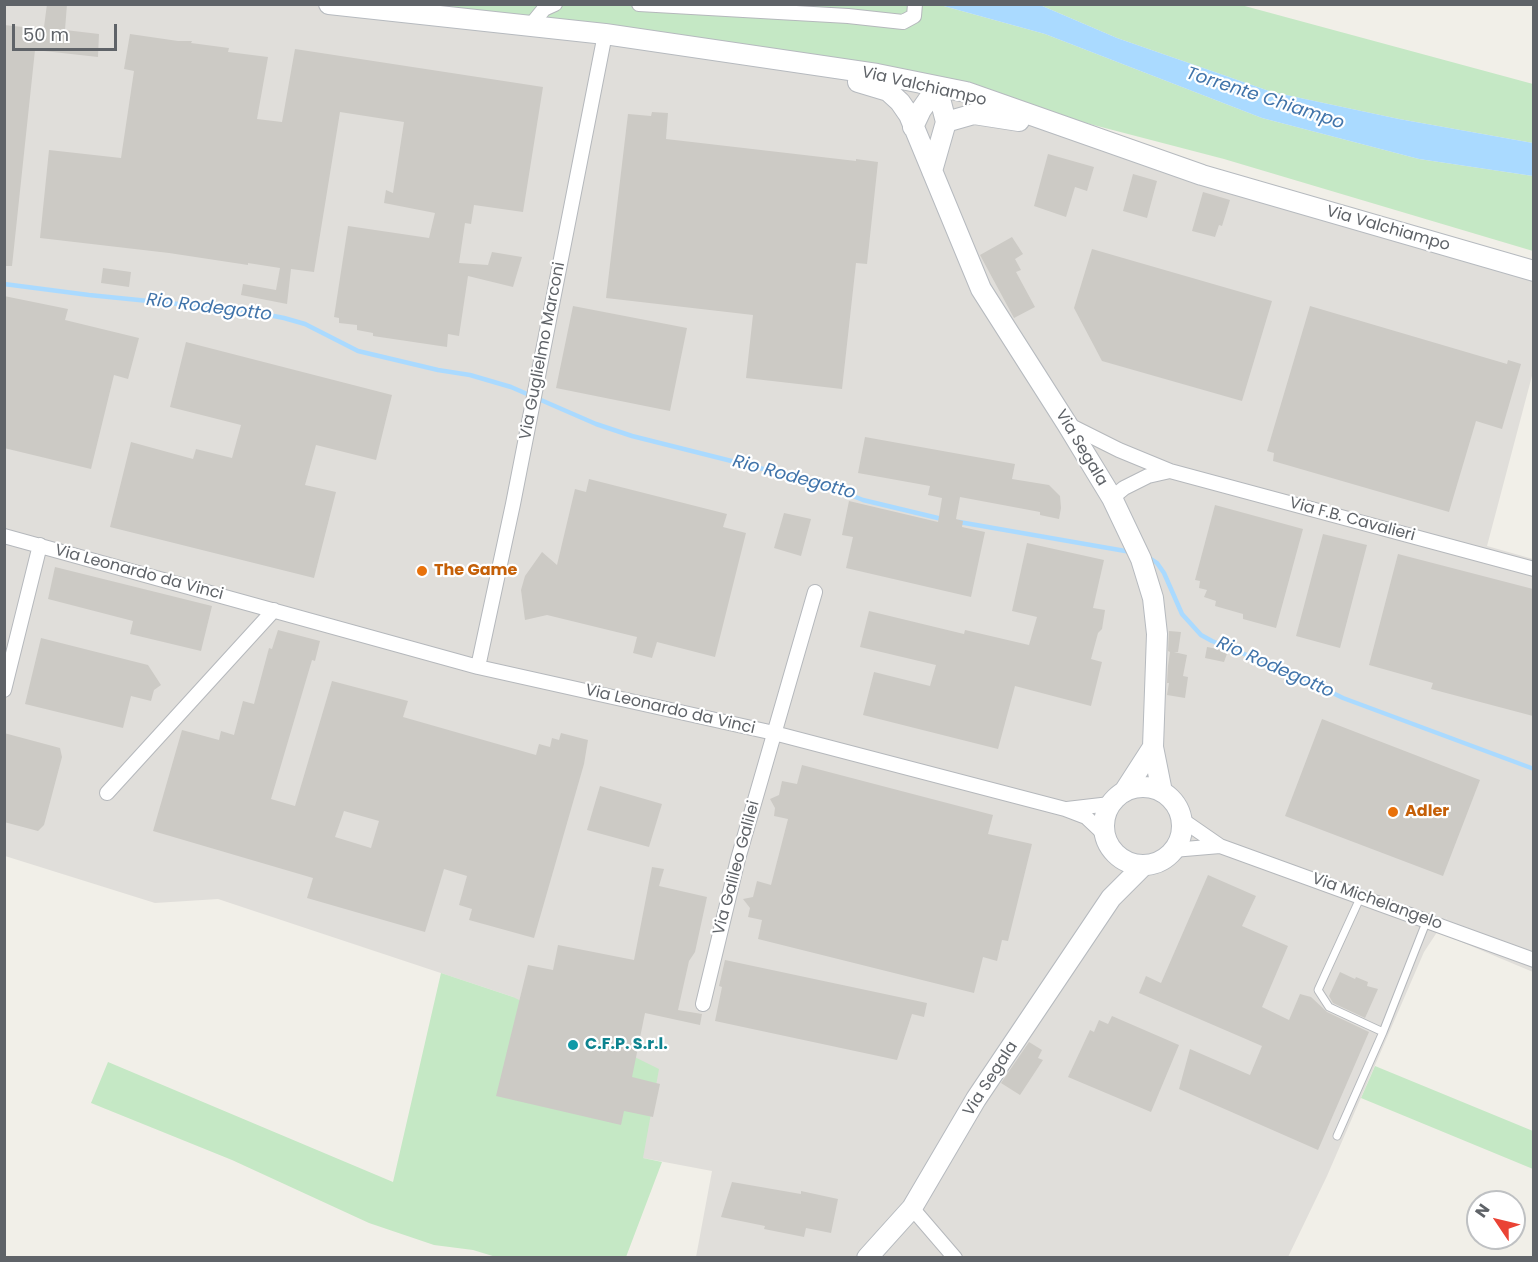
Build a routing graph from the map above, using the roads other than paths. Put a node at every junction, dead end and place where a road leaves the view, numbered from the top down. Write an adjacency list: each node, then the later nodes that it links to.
1 (329, 4): 5 (street, Via Valchiampo)
2 (555, 4): 5 (street)
3 (639, 4): 4 (street)
4 (915, 5)
5 (533, 27): 6 (street, Via Valchiampo)
6 (605, 34): 7 (street, Via Valchiampo); 22 (street, Via Guglielmo Marconi)
7 (796, 62): 8 (street, Via Valchiampo); 10 (street, Via Segala)
8 (937, 87): 9 (street); 10 (street); 11 (street, Via Valchiampo)
9 (946, 122): 11 (street); 12 (street)
10 (914, 127): 12 (street, Via Segala)
11 (1073, 130): 13 (street, Via Valchiampo)
12 (932, 171): 14 (street, Via Segala)
13 (1533, 271)
14 (1067, 424): 15 (street, Via F.B. Cavalieri); 16 (street, Via Segala)
15 (1170, 471): 16 (street); 19 (street, Via F.B. Cavalieri)
16 (1112, 498): 25 (street, Via Segala)
17 (4, 536): 18 (street, Via Leonardo da Vinci)
18 (40, 545): 21 (street, Via Leonardo da Vinci); 23 (street)
19 (1533, 569)
20 (815, 592): 24 (street, Via Galileo Galilei)
21 (274, 610): 22 (street, Via Leonardo da Vinci); 27 (street)
22 (478, 666): 24 (street, Via Leonardo da Vinci)
23 (4, 690)
24 (774, 733): 29 (street, Via Leonardo da Vinci); 40 (street, Via Galileo Galilei)
25 (1153, 747): 26 (street, Via Segala); 28 (street)
26 (1162, 792): 28 (street); 30 (street, Via Segala)
27 (107, 793)
28 (1117, 798): 29 (street, Via Leonardo da Vinci); 31 (street)
29 (1065, 809): 31 (street, Via Leonardo da Vinci)
30 (1181, 819): 32 (street, Via Michelangelo); 33 (street)
31 (1104, 834): 34 (street)
32 (1220, 846): 33 (street, Via Michelangelo); 36 (street, Via Michelangelo)
33 (1173, 850): 35 (street, Via Segala)
34 (1116, 855): 35 (street); 37 (street, Via Segala)
35 (1144, 865): 37 (street, Via Segala)
36 (1360, 896): 38 (street, Via Michelangelo); 41 (lane)
37 (1111, 898): 43 (street, Via Segala)
38 (1427, 920): 39 (street, Via Michelangelo); 41 (lane)
39 (1533, 960)
40 (702, 1004)
41 (1383, 1032): 42 (lane)
42 (1337, 1136)
43 (912, 1208): 44 (street, Via Segala); 45 (street)
44 (867, 1257)
45 (955, 1257)

